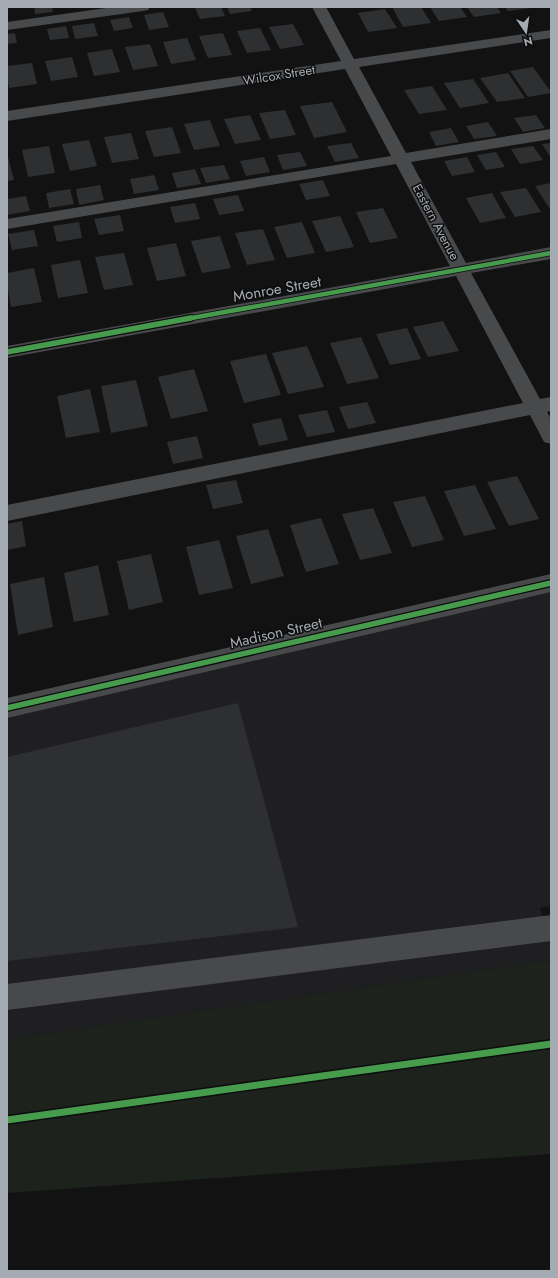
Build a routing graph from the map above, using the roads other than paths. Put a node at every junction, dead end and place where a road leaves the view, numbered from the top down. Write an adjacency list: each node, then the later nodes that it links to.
1 (143, 7): 3 (street)
2 (319, 7): 5 (street, Eastern Avenue)
3 (7, 26)
4 (551, 34): 5 (street, Wilcox Street)
5 (350, 64): 6 (street, Wilcox Street); 8 (street, Eastern Avenue)
6 (7, 116)
7 (551, 134): 8 (street)
8 (402, 158): 9 (street); 11 (street, Eastern Avenue)
9 (7, 224)
10 (551, 253): 11 (street, Monroe Street)
11 (461, 269): 12 (street, Monroe Street); 13 (street, Eastern Avenue)
12 (7, 352)
13 (543, 405): 14 (street, Eastern Avenue); 15 (street)
14 (551, 438)
15 (7, 513)
16 (551, 584): 17 (street, Madison Street)
17 (7, 708)
18 (551, 928): 19 (street)
19 (7, 997)

